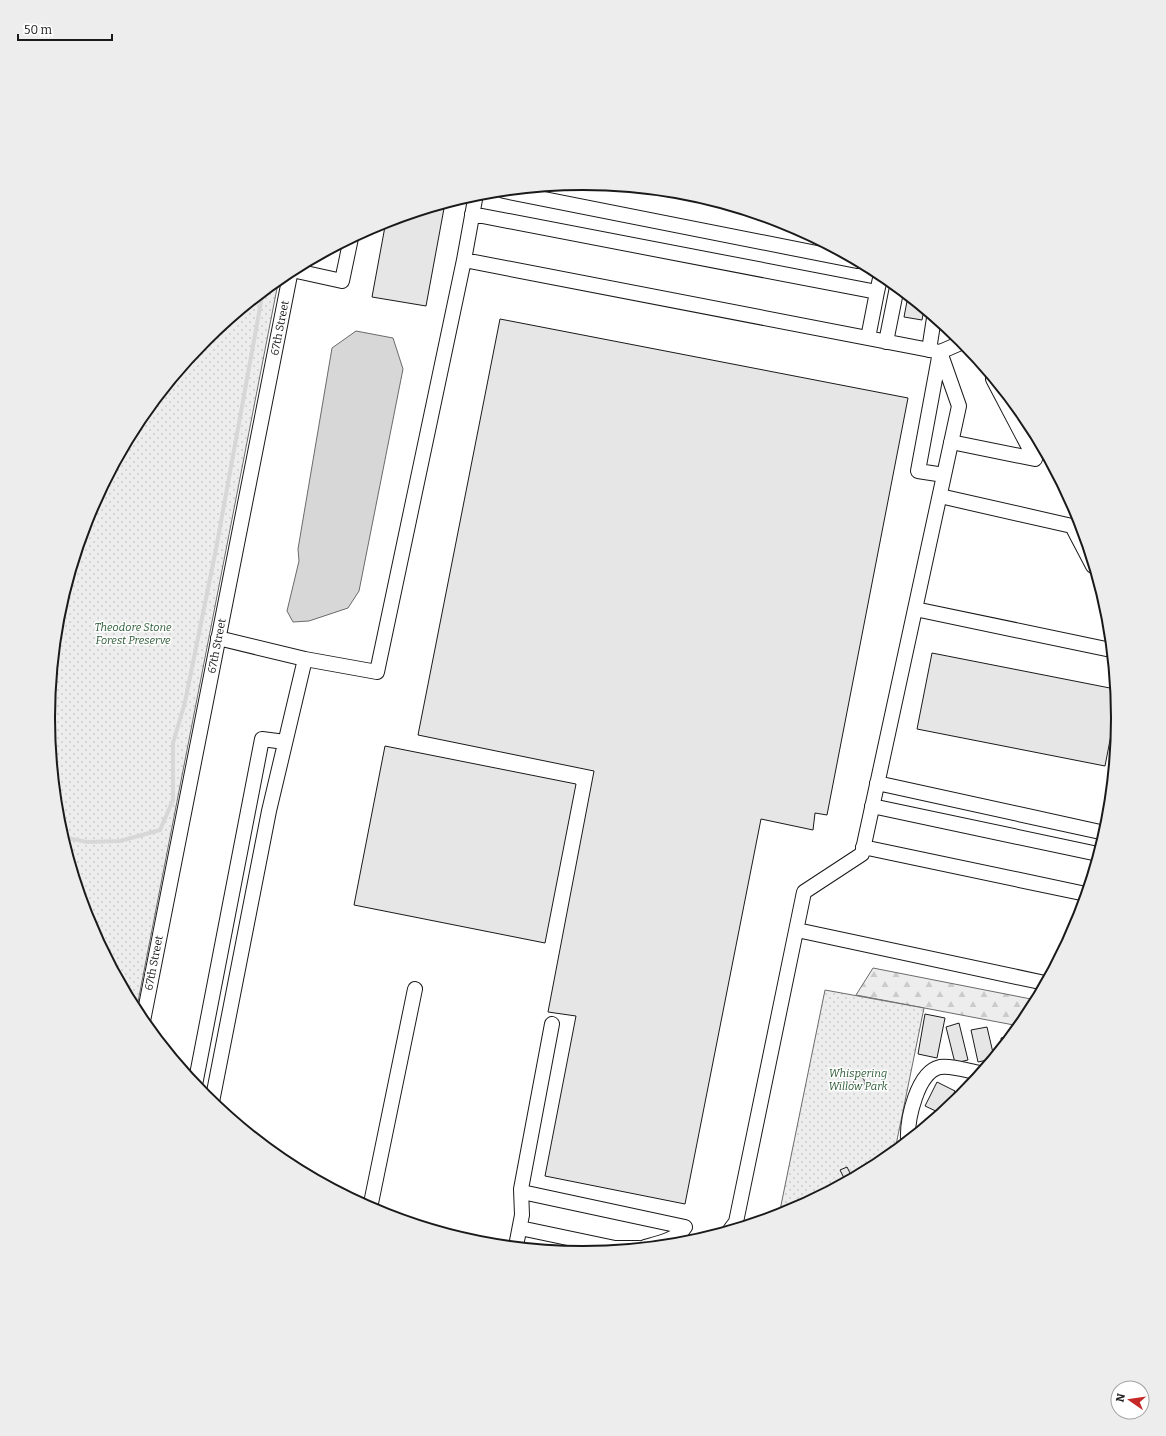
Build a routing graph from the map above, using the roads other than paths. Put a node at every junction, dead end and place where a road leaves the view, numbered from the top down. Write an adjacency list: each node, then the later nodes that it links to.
1 (520, 194): 5 (street)
2 (475, 201): 3 (street)
3 (472, 214): 6 (street); 10 (street)
4 (351, 243): 7 (street)
5 (842, 258)
6 (464, 260): 13 (street); 25 (street)
7 (301, 272)
8 (289, 280): 23 (street, 67th Street)
9 (879, 281): 10 (street)
10 (877, 292): 13 (street)
11 (896, 293): 14 (street)
12 (934, 324): 16 (street)
13 (868, 338): 14 (street)
14 (886, 342): 16 (street)
15 (955, 344): 16 (street)
16 (934, 351): 18 (street); 19 (street)
17 (1004, 399): 18 (street)
18 (951, 442): 19 (street)
19 (944, 475): 20 (street)
20 (940, 496): 21 (street); 22 (street)
21 (1082, 544)
22 (915, 610): 24 (street); 27 (street)
23 (218, 638): 25 (street); 38 (street, 67th Street)
24 (1106, 649)
25 (305, 660): 26 (street)
26 (285, 742): 33 (street); 34 (street)
27 (877, 783): 28 (street); 29 (street)
28 (872, 806): 30 (street); 31 (street)
29 (1099, 832)
30 (863, 847): 32 (street); 35 (street)
31 (1093, 853)
32 (1081, 893)
33 (229, 909): 34 (street); 41 (street)
34 (249, 914): 42 (street)
35 (797, 930): 36 (street); 46 (street)
36 (1041, 981)
37 (415, 989): 45 (street)
38 (145, 1012)
39 (552, 1024): 44 (street)
40 (974, 1072): 43 (street)
41 (197, 1077)
42 (214, 1094)
43 (908, 1133)
44 (522, 1192): 47 (street); 48 (street)
45 (371, 1202)
46 (735, 1223)
47 (520, 1228): 49 (street); 50 (street)
48 (670, 1238)
49 (517, 1241)
50 (603, 1245)

